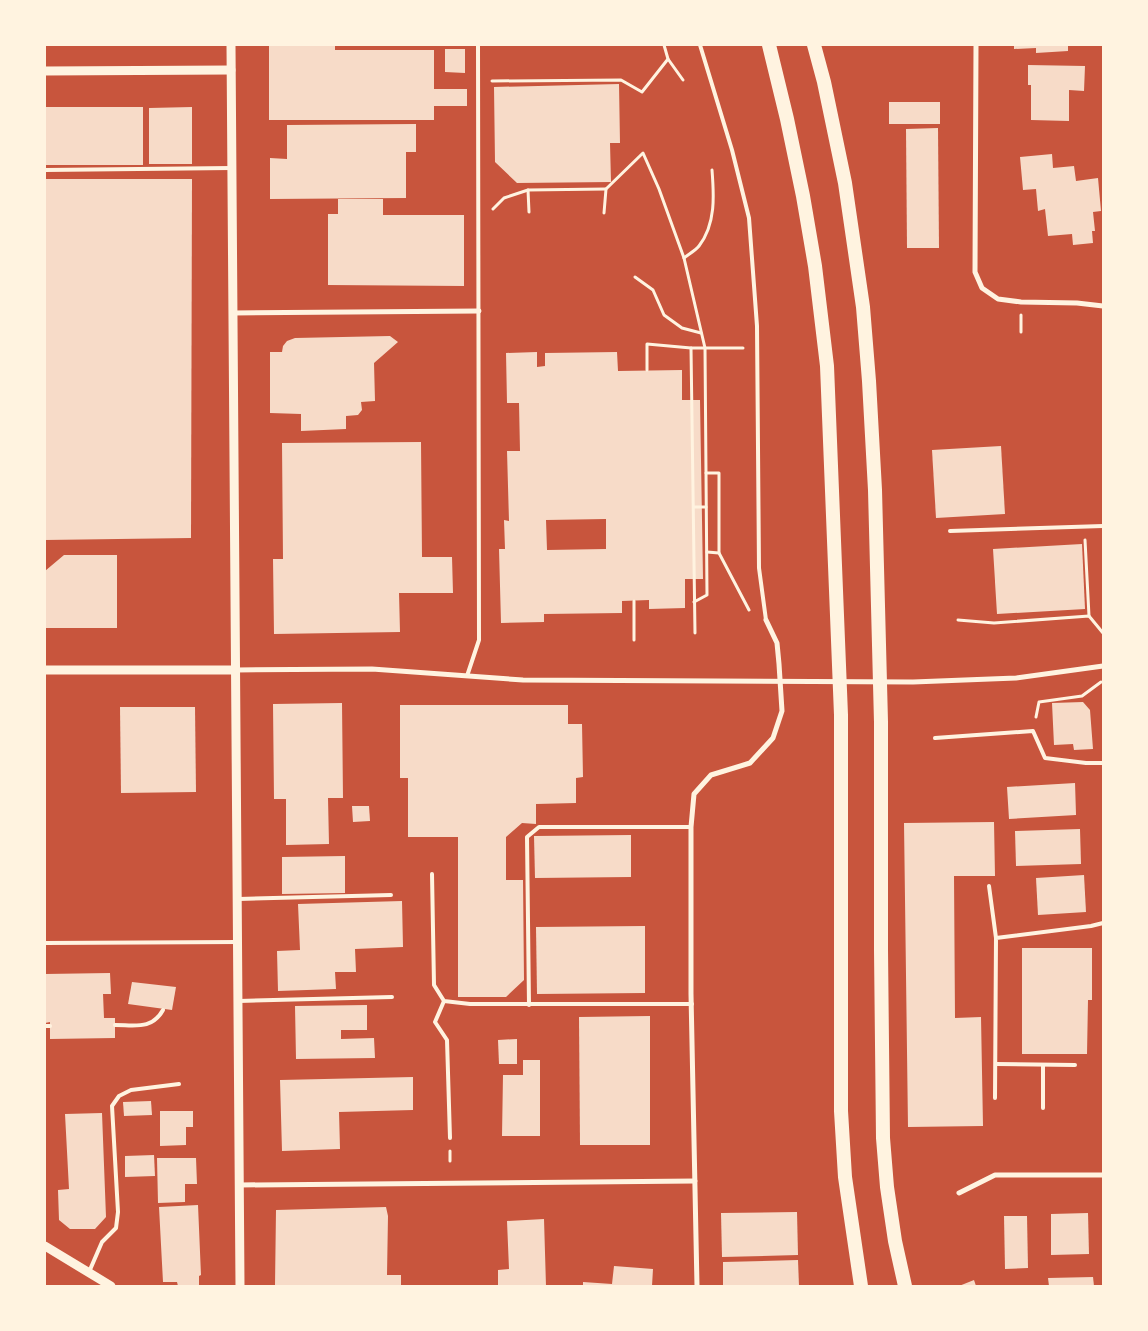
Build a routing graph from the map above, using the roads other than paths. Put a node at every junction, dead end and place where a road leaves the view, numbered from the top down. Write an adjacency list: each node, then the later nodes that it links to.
1 (231, 45): 7 (street)
2 (478, 45): 12 (lane)
3 (700, 45): 16 (lane)
4 (769, 45): 55 (highway)
5 (814, 45): 56 (highway)
6 (976, 45): 11 (street)
7 (231, 70): 8 (street); 9 (street)
8 (45, 71)
9 (232, 168): 10 (lane); 13 (street)
10 (45, 170)
11 (1103, 306)
12 (479, 311): 13 (street); 20 (lane)
13 (233, 313): 19 (street)
14 (1103, 526): 15 (lane)
15 (950, 531)
16 (766, 620): 23 (street)
17 (1103, 666): 20 (street)
18 (45, 670): 19 (street)
19 (236, 670): 20 (street); 27 (street)
20 (467, 676)
21 (935, 738): 22 (lane)
22 (1103, 763)
23 (691, 827): 35 (street); 36 (lane)
24 (432, 874): 34 (lane)
25 (989, 886): 29 (lane)
26 (391, 896): 27 (lane)
27 (238, 899): 30 (street)
28 (1103, 923): 29 (lane)
29 (996, 938): 39 (lane)
30 (238, 942): 31 (lane); 33 (street)
31 (45, 943)
32 (392, 997): 33 (lane)
33 (238, 1001): 48 (street)
34 (444, 1001): 36 (lane); 45 (lane)
35 (692, 1004): 36 (lane); 47 (street)
36 (529, 1005)
37 (163, 1010): 38 (lane)
38 (115, 1025)
39 (996, 1064): 40 (lane); 43 (lane)
40 (1043, 1064): 41 (lane); 44 (lane)
41 (1075, 1065)
42 (179, 1084): 51 (lane)
43 (995, 1098)
44 (1042, 1108)
45 (450, 1138)
46 (1103, 1175): 49 (street)
47 (695, 1181): 48 (street); 54 (street)
48 (240, 1186): 53 (street)
49 (959, 1192)
50 (45, 1246): 51 (street)
51 (89, 1272): 52 (street)
52 (111, 1286)
53 (240, 1286)
54 (697, 1286)
55 (861, 1286)
56 (906, 1286)

